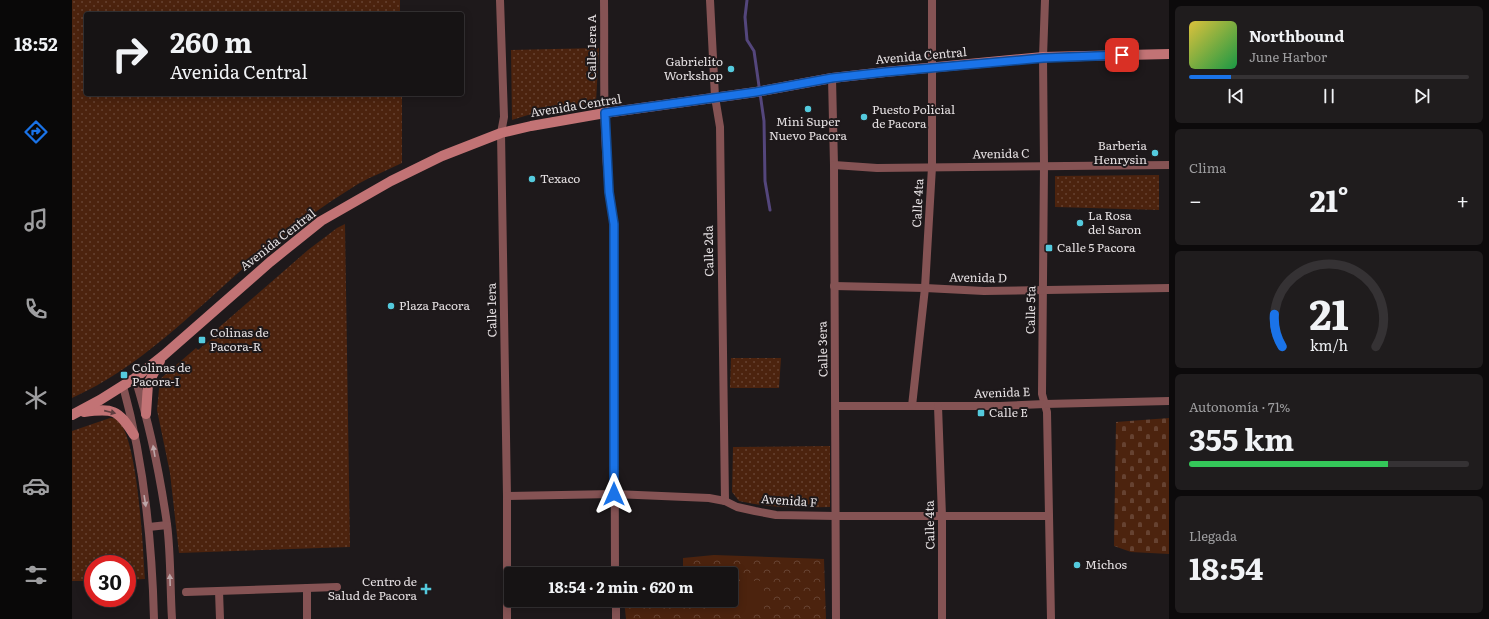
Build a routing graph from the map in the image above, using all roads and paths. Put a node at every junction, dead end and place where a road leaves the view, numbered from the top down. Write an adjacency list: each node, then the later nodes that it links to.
1 (500, 0): 12 (street, Calle 1era)
2 (604, 0): 11 (street, Calle 1era A)
3 (710, 0): 10 (street, Calle 2da)
4 (932, 0): 8 (street, Calle 4ta)
5 (1045, 0): 7 (street, Calle 5ta)
6 (1169, 54): 7 (street, Avenida Central)
7 (1043, 58): 8 (street, Avenida Central); 14 (street, Calle 5ta)
8 (933, 68): 9 (street, Avenida Central); 16 (street, Calle 4ta)
9 (832, 78): 10 (street, Avenida Central); 13 (street, Calle 3era)
10 (715, 97): 11 (street, Avenida Central); 34 (street, Calle 2da)
11 (605, 113): 12 (street, Avenida Central); 32 (street, Calle 1era A)
12 (501, 133): 21 (street, Avenida Central); 33 (street, Calle 1era)
13 (834, 165): 16 (street, Avenida C); 17 (street, Calle 3era)
14 (1044, 165): 15 (street, Avenida C); 16 (street, Avenida C); 20 (street, Calle 5ta)
15 (1169, 165)
16 (932, 167): 18 (street, Calle 4ta)
17 (834, 286): 18 (street, Avenida D); 26 (street, Calle 3era)
18 (925, 288): 20 (street, Avenida D); 27 (street, Calle 4ta)
19 (1169, 288): 20 (street, Avenida D)
20 (1043, 290): 25 (street, Calle 5ta)
21 (164, 355): 22 (street, Avenida Central); 30 (street)
22 (135, 378): 23 (street, Avenida Central); 30 (street)
23 (123, 386): 29 (street, Avenida Central); 31 (street)
24 (1169, 401): 25 (street, Avenida E)
25 (1045, 404): 28 (street, Avenida E); 37 (street, Calle 5ta)
26 (836, 406): 27 (street, Avenida E); 35 (street, Calle 3era)
27 (912, 406): 28 (street, Avenida E)
28 (938, 406): 36 (street, Calle 4ta)
29 (74, 414): 31 (street, one-way to 31)
30 (146, 414): 38 (street, one-way to 30)
31 (134, 434): 39 (street, one-way to 39)
32 (614, 494): 33 (street, Avenida F); 34 (street, Avenida F); 40 (street, Calle 1era A)
33 (507, 496): 50 (street, Calle 1era)
34 (725, 501): 35 (street, Avenida F)
35 (836, 516): 36 (street, Avenida F); 52 (street, Calle 3era)
36 (942, 516): 37 (street, Avenida F); 53 (street, Calle 4ta)
37 (1049, 516): 54 (street, Calle 5ta)
38 (167, 525): 39 (street); 47 (street, one-way to 38)
39 (149, 527): 46 (street)
40 (615, 567)
41 (336, 587): 42 (street)
42 (307, 588): 43 (street); 49 (street)
43 (219, 591): 44 (street); 48 (street)
44 (186, 592)
45 (616, 607): 51 (street)
46 (154, 619)
47 (172, 619)
48 (220, 619)
49 (307, 619)
50 (507, 619)
51 (616, 619)
52 (836, 619)
53 (942, 619)
54 (1051, 619)

